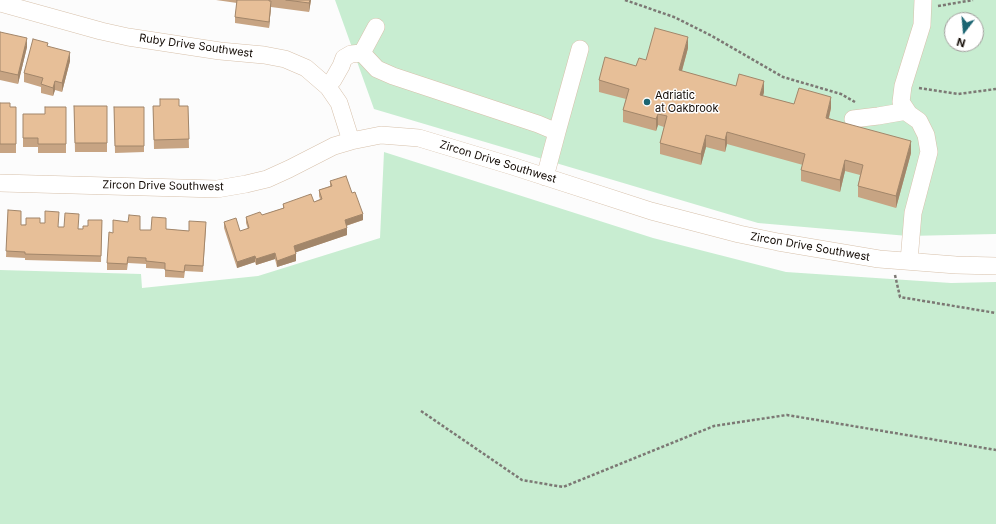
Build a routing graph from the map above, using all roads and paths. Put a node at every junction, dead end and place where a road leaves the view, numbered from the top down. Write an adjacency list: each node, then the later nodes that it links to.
1 (625, 0): 12 (path)
2 (972, 0): 4 (path)
3 (0, 3): 8 (street, Ruby Drive Southwest)
4 (923, 4): 9 (street)
5 (376, 27): 7 (street)
6 (580, 50): 13 (street)
7 (362, 53): 8 (street); 13 (street)
8 (326, 84): 14 (street, Ruby Drive Southwest)
9 (903, 86): 10 (path); 11 (street)
10 (996, 89)
11 (907, 111): 12 (street); 18 (street)
12 (859, 118)
13 (557, 132): 15 (street)
14 (351, 141): 15 (street, Zircon Drive Southwest); 16 (street, Zircon Drive Southwest)
15 (545, 176): 17 (street, Zircon Drive Southwest)
16 (0, 183)
17 (892, 260): 18 (street, Zircon Drive Southwest); 20 (path)
18 (909, 261): 19 (street, Zircon Drive Southwest)
19 (996, 266)
20 (996, 313)
21 (421, 411): 22 (path)
22 (996, 450)

